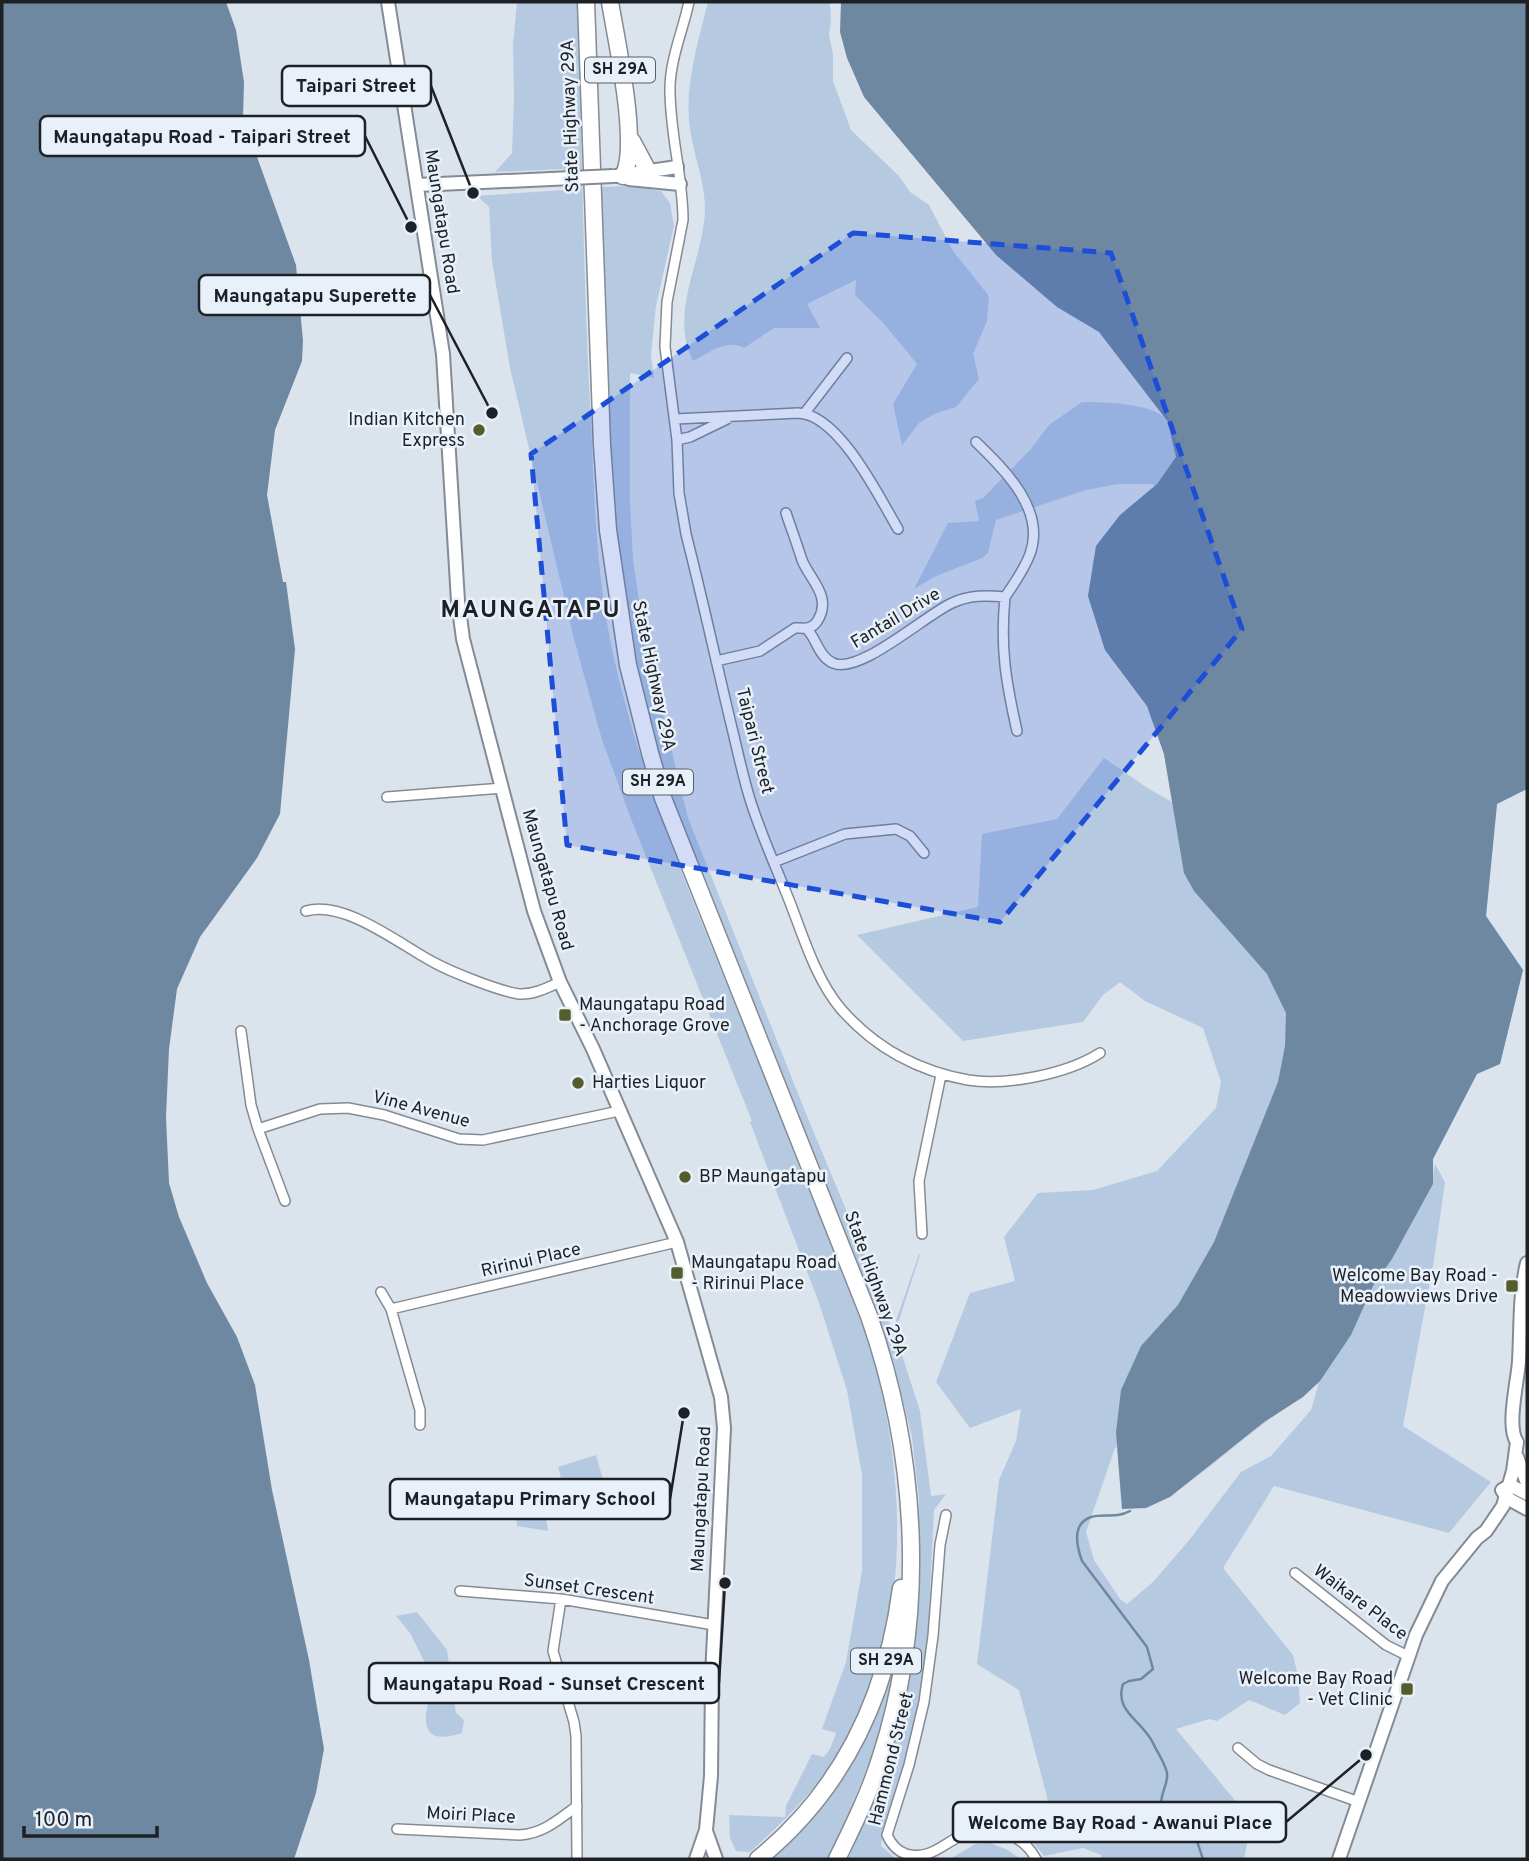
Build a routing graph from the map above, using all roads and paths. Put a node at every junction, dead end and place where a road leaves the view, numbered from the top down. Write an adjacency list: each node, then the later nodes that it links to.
1 (388, 2): 10 (street, Maungatapu Road)
2 (586, 2): 49 (highway, State Highway 29A / SH 29A)
3 (610, 2): 5 (highway, SH 29A)
4 (689, 2): 6 (street, Taipari Street)
5 (631, 138): 7 (highway, SH 29A); 8 (highway, SH 29A)
6 (677, 167): 7 (street); 9 (street, Taipari Street)
7 (648, 171): 8 (street)
8 (618, 176): 9 (street); 10 (street, bridge)
9 (680, 184): 14 (street, Taipari Street)
10 (417, 185): 23 (street, Maungatapu Road)
11 (847, 358): 12 (street)
12 (804, 414): 13 (street); 18 (street)
13 (732, 417): 14 (street); 15 (street)
14 (674, 419): 15 (street, Taipari Street)
15 (677, 440): 21 (street, Taipari Street)
16 (976, 442): 19 (street)
17 (786, 513): 20 (street)
18 (898, 529)
19 (1005, 597): 20 (street, Fantail Drive); 22 (street)
20 (807, 629): 21 (street)
21 (716, 661): 26 (street, Taipari Street)
22 (1017, 731)
23 (503, 788): 24 (street); 28 (street, Maungatapu Road)
24 (387, 797)
25 (924, 852): 26 (street)
26 (774, 862): 31 (street, Taipari Street)
27 (306, 911): 28 (street)
28 (560, 982): 32 (street, Maungatapu Road)
29 (241, 1031): 33 (street)
30 (1100, 1053): 31 (street, Taipari Street)
31 (941, 1075): 35 (street)
32 (619, 1111): 33 (street, Vine Avenue); 36 (street, Maungatapu Road)
33 (257, 1129): 34 (street)
34 (285, 1201)
35 (922, 1234)
36 (677, 1242): 39 (street, Ririnui Place); 53 (street, Maungatapu Road)
37 (1527, 1263): 40 (street)
38 (381, 1292): 39 (street)
39 (391, 1309): 41 (street)
40 (1523, 1356): 42 (street)
41 (420, 1425)
42 (1513, 1437): 43 (street); 45 (street)
43 (1516, 1454): 44 (street); 45 (street)
44 (1527, 1483)
45 (1506, 1491): 46 (street); 47 (street); 54 (street)
46 (1527, 1494)
47 (1527, 1508)
48 (946, 1515): 65 (street, Hammond Street)
49 (909, 1523): 63 (highway, State Highway 29A / SH 29A); 64 (highway, State Highway 29A / SH 29A)
50 (1295, 1573): 54 (street, Waikare Place)
51 (460, 1591): 52 (street, Sunset Crescent)
52 (561, 1599): 53 (street, Sunset Crescent); 57 (street)
53 (714, 1625): 59 (street, Maungatapu Road)
54 (1408, 1656): 56 (street)
55 (1238, 1748): 56 (street)
56 (1359, 1802): 66 (street)
57 (577, 1806): 58 (street, Moiri Place); 60 (street)
58 (397, 1829)
59 (706, 1830): 61 (street, Maungatapu Road); 62 (street, Maungatapu Road)
60 (577, 1859)
61 (696, 1859)
62 (716, 1859)
63 (758, 1859)
64 (837, 1859)
65 (1036, 1859)
66 (1339, 1859)

